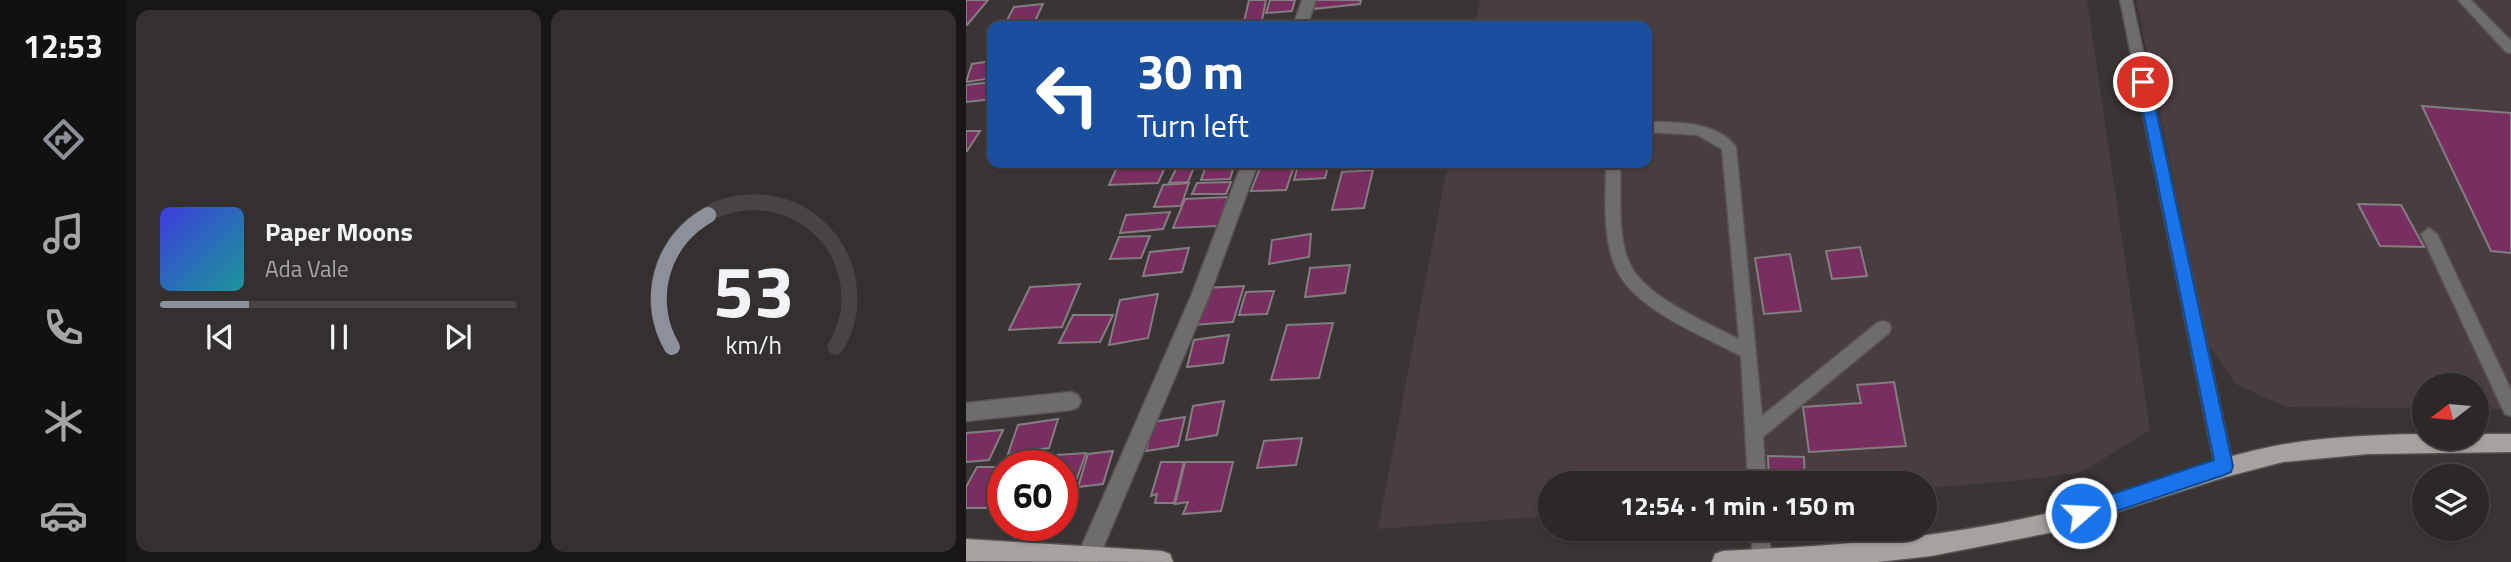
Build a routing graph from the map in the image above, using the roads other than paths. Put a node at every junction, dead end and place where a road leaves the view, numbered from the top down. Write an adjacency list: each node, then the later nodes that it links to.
1 (1309, 0): 4 (street)
2 (2126, 0): 17 (lane)
3 (2464, 0): 5 (lane)
4 (1302, 21)
5 (2511, 49)
6 (1652, 127): 11 (lane)
7 (1248, 168): 21 (street)
8 (1613, 168): 11 (lane)
9 (2429, 234): 13 (lane)
10 (1884, 328): 15 (lane)
11 (1749, 352): 15 (lane)
12 (1071, 401): 14 (street)
13 (2511, 408)
14 (966, 412)
15 (1754, 433): 18 (lane)
16 (2511, 443): 17 (main road)
17 (2224, 466): 22 (main road)
18 (1756, 471)
19 (1761, 541): 22 (lane)
20 (966, 550): 21 (main road)
21 (1096, 559): 23 (main road)
22 (1762, 560): 24 (main road)
23 (1162, 562)
24 (1723, 562)

